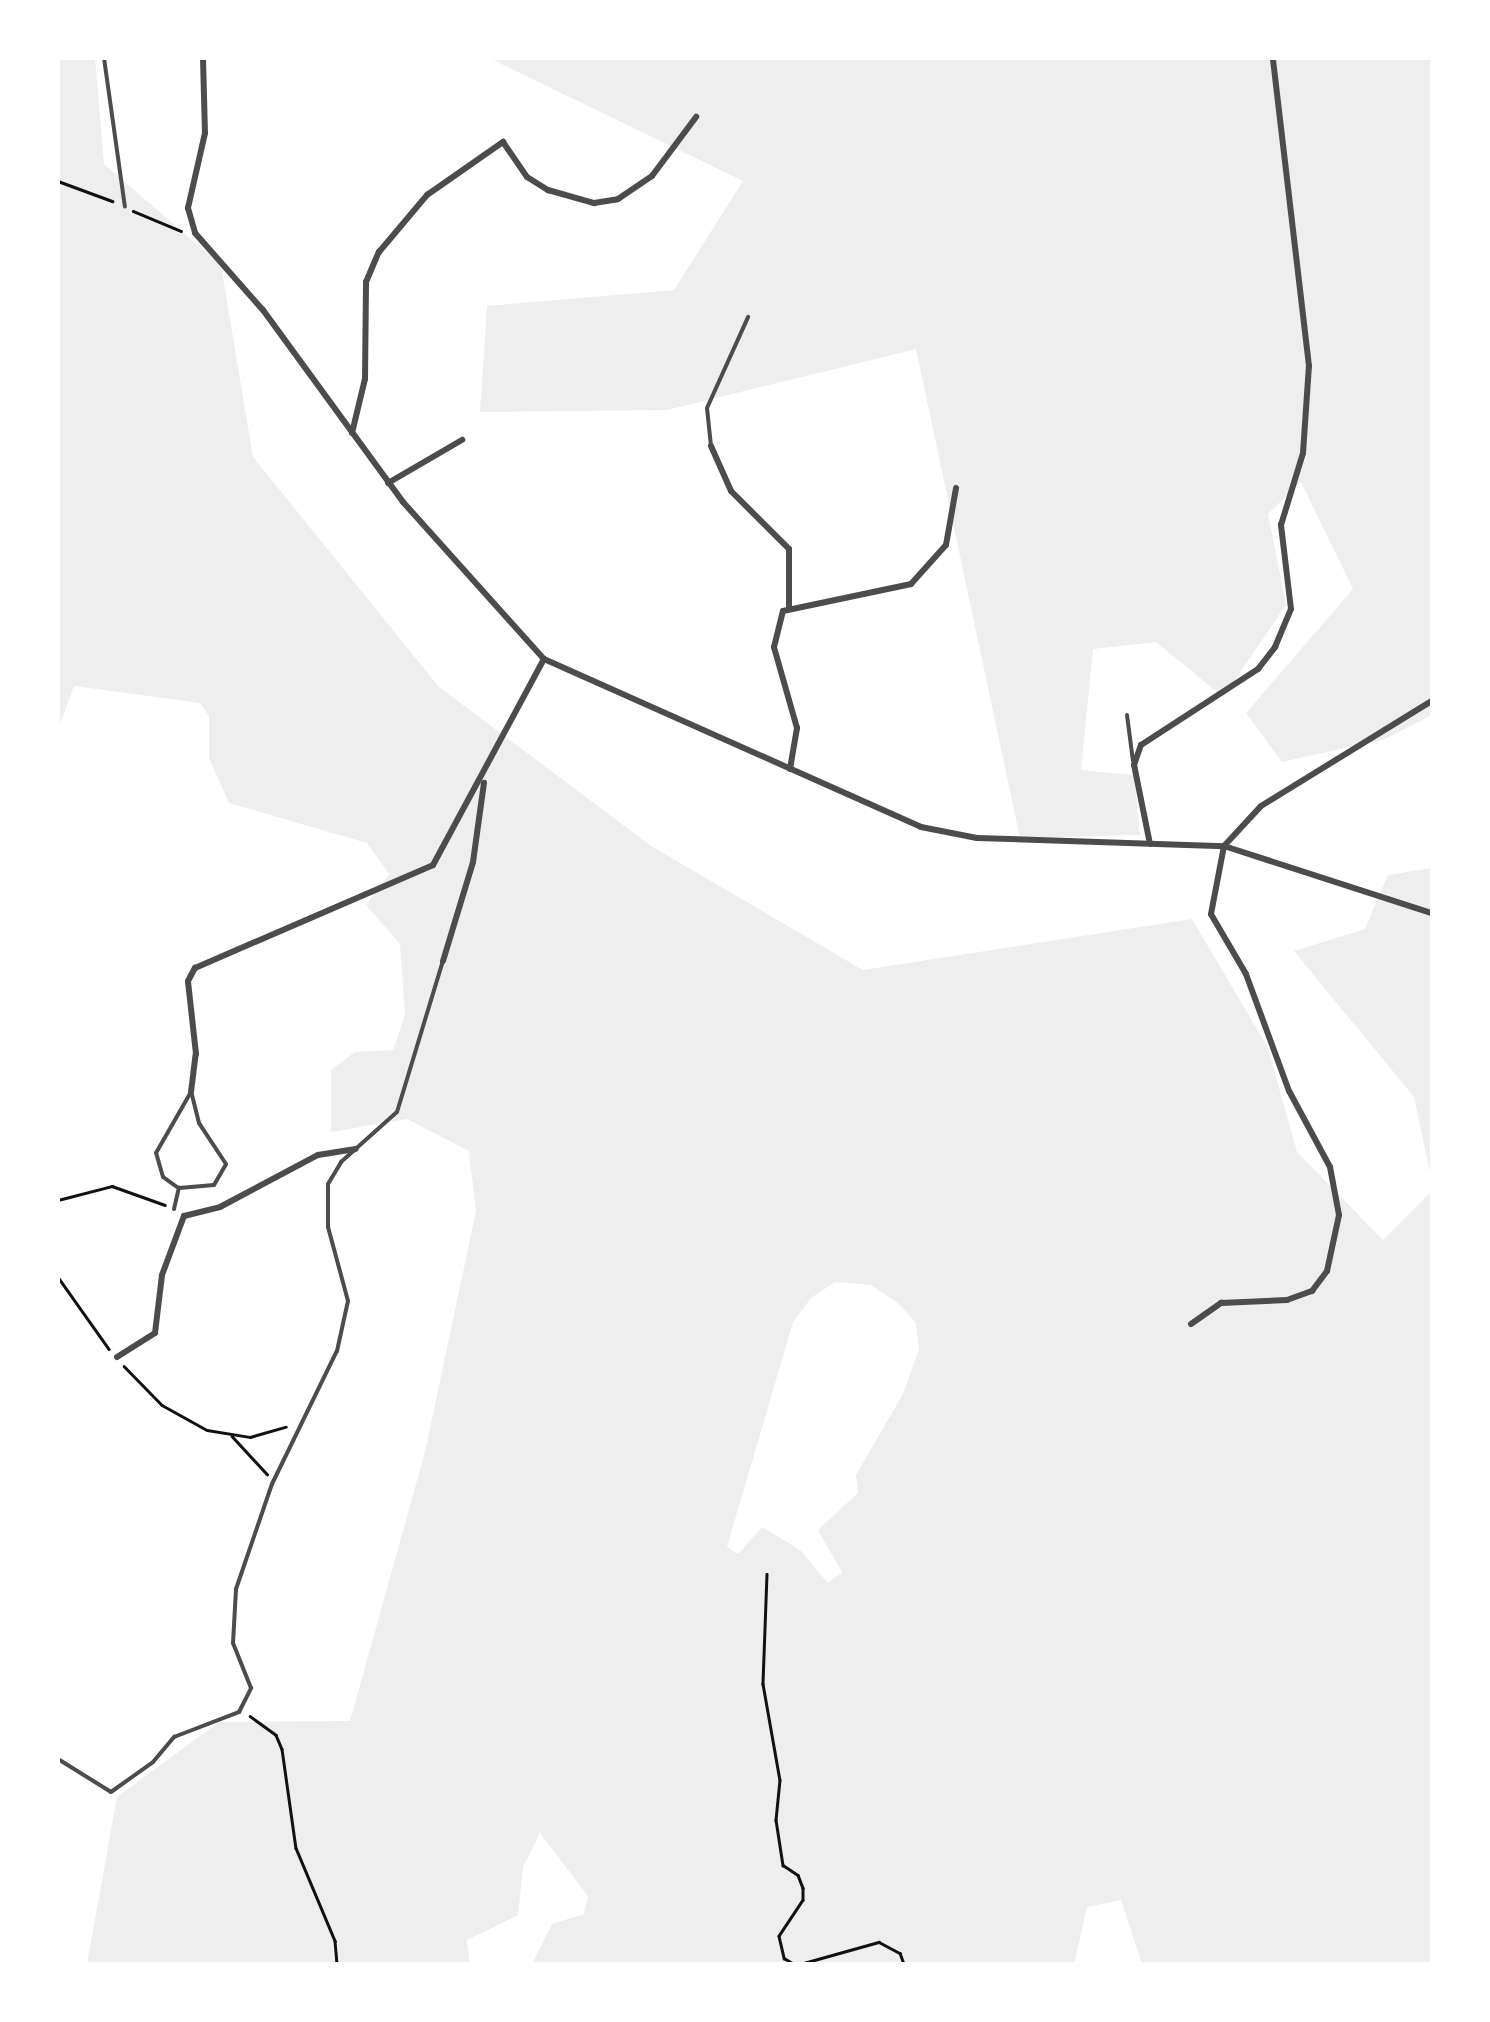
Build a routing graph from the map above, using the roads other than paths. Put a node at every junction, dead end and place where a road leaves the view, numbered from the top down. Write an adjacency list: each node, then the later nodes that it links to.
1 (104, 58): 5 (lane)
2 (204, 58): 7 (street)
3 (1273, 58): 16 (street)
4 (696, 117): 7 (street)
5 (125, 207)
6 (748, 317): 9 (lane)
7 (352, 433): 10 (street)
8 (462, 440): 10 (street)
9 (711, 446): 12 (street)
10 (388, 484): 13 (street)
11 (956, 488): 12 (street)
12 (790, 606): 17 (street)
13 (544, 658): 17 (street); 18 (street)
14 (1432, 701): 20 (street)
15 (1127, 714): 16 (lane)
16 (1134, 766): 19 (street)
17 (790, 768): 19 (street)
18 (485, 777): 22 (street); 23 (street)
19 (1150, 844): 20 (street)
20 (1224, 846): 21 (street); 27 (street)
21 (1432, 913)
22 (444, 961): 24 (lane)
23 (192, 1092): 25 (lane); 25 (lane)
24 (356, 1148): 28 (street); 29 (lane)
25 (179, 1188): 26 (lane)
26 (174, 1209)
27 (1191, 1324)
28 (117, 1357)
29 (58, 1759)

